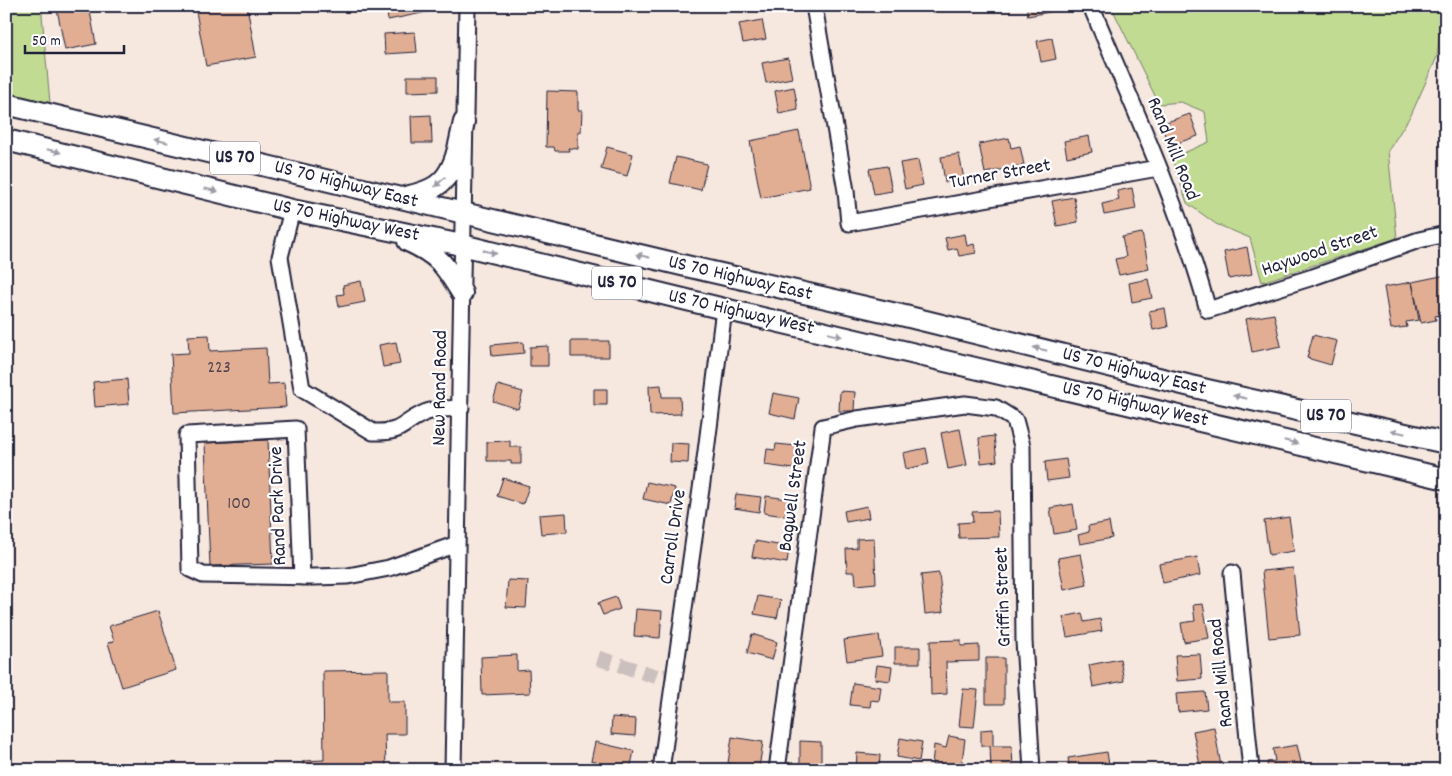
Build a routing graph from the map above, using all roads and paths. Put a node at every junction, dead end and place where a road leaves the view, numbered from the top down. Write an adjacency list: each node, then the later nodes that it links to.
1 (467, 6): 5 (street, New Rand Road)
2 (814, 6): 7 (street, Turner Street)
3 (1091, 6): 7 (street, Rand Mill Road)
4 (6, 104): 8 (main road, US 70 Highway East / US 70, one-way to 4)
5 (464, 122): 8 (main road, one-way to 8); 10 (street, New Rand Road)
6 (6, 140): 9 (main road, US 70 Highway West / US 70, one-way to 9)
7 (1158, 168): 16 (street, Rand Mill Road)
8 (400, 198): 10 (main road, US 70 Highway East / US 70)
9 (292, 210): 11 (main road, US 70 Highway West / US 70); 17 (street)
10 (464, 214): 13 (street, New Rand Road); 19 (main road, US 70 Highway East / US 70, one-way to 10)
11 (381, 228): 13 (main road, US 70 Highway West / US 70); 14 (main road)
12 (1446, 234): 16 (street, Haywood Street)
13 (462, 245): 14 (street, New Rand Road); 15 (main road, US 70 Highway West / US 70, one-way to 15)
14 (462, 293): 17 (street, New Rand Road)
15 (724, 309): 20 (main road, US 70 Highway West / US 70, one-way to 20); 25 (street, Carroll Drive)
16 (1208, 310)
17 (461, 408): 21 (street, New Rand Road)
18 (1016, 424): 26 (street, Bagwell Street); 27 (street, Griffin Street)
19 (1446, 443)
20 (1446, 479)
21 (457, 544): 23 (street, Rand Park Drive); 24 (street, New Rand Road)
22 (1232, 573): 28 (street, Rand Mill Road)
23 (302, 577): 23 (street, Rand Park Drive)
24 (454, 770)
25 (661, 770)
26 (778, 770)
27 (1032, 770)
28 (1251, 770)

